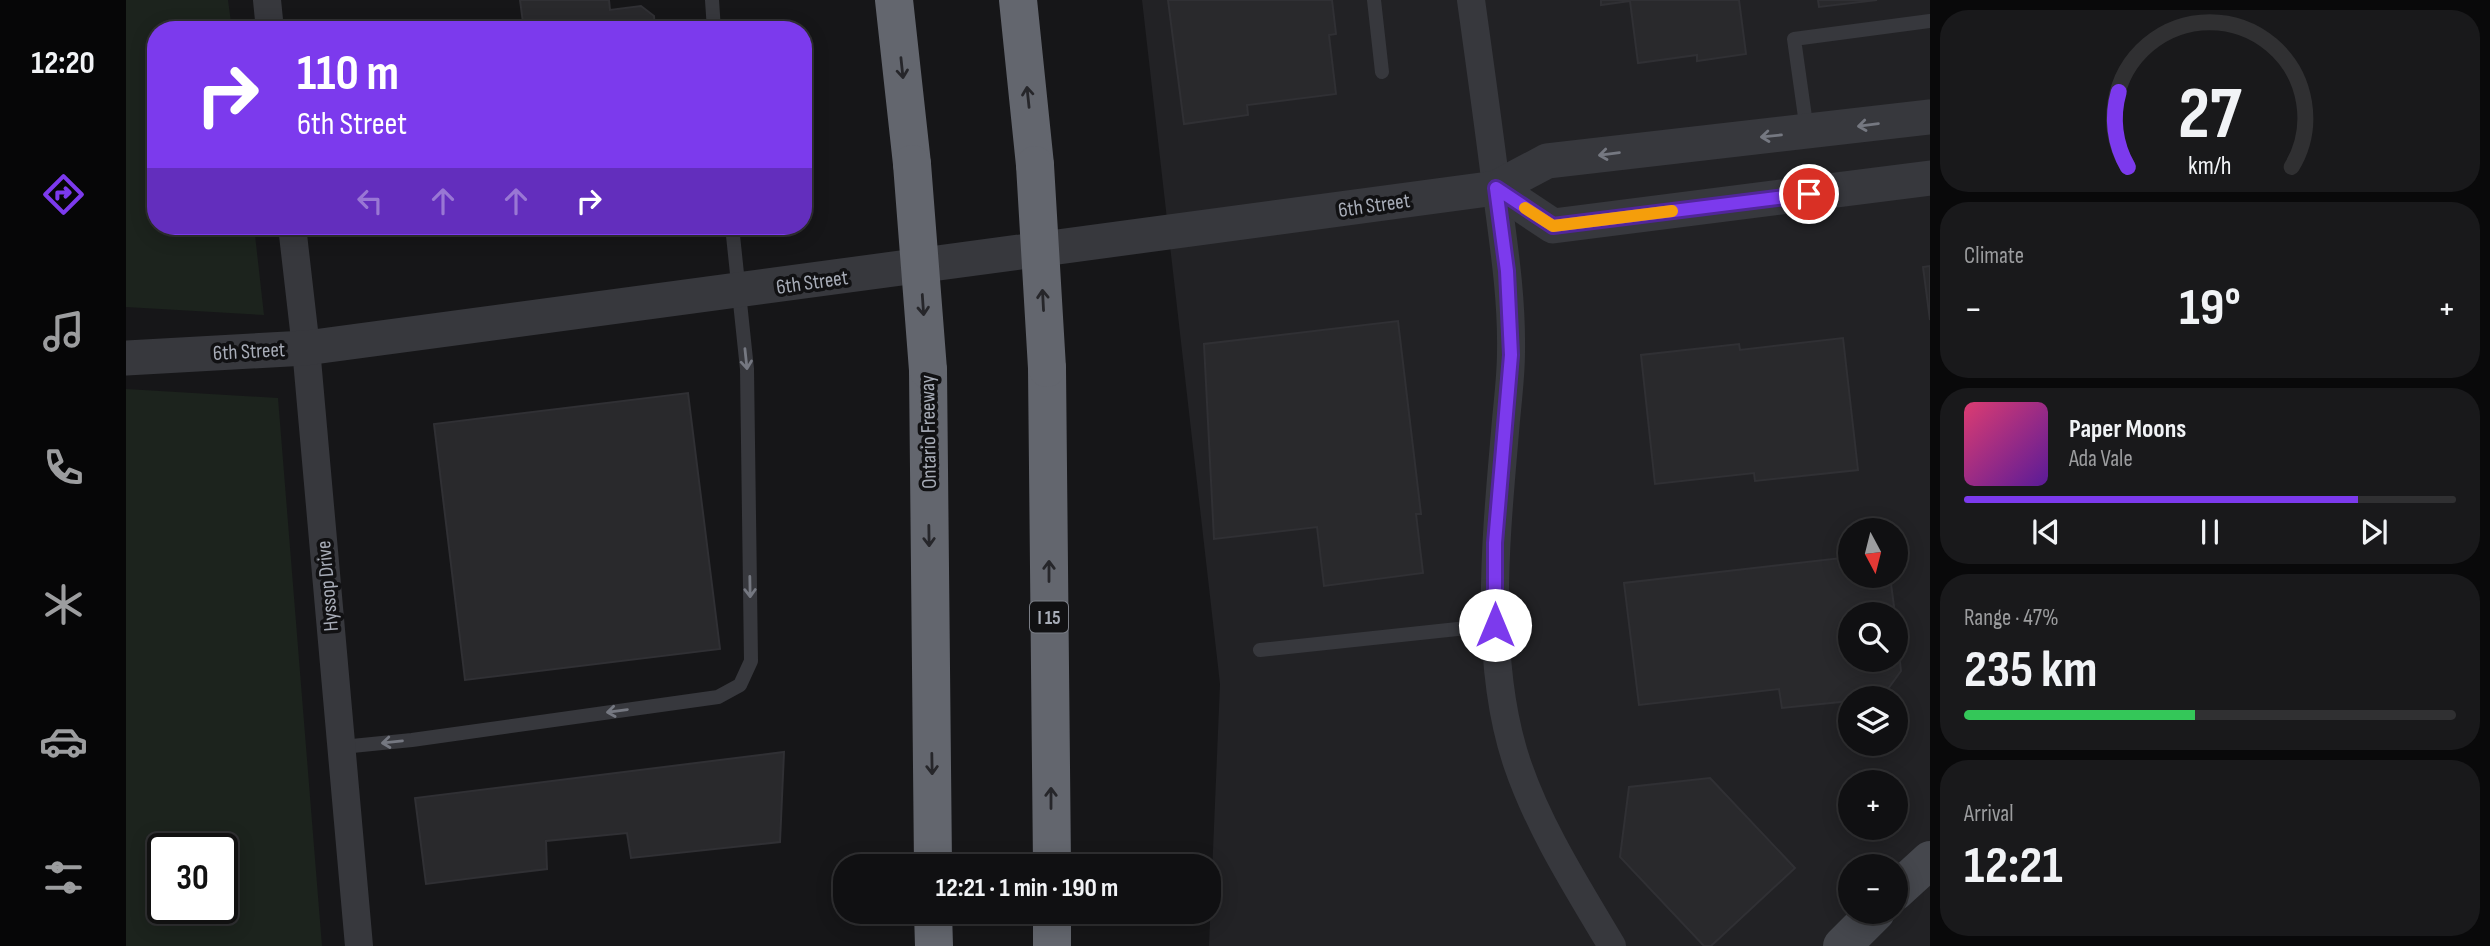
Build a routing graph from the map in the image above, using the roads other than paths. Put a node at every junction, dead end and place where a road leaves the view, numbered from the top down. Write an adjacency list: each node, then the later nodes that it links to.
1 (267, 0): 7 (street)
2 (712, 0): 8 (lane)
3 (894, 0): 23 (highway, Ontario Freeway, one-way to 23, bridge)
4 (1018, 0): 24 (highway, I 15, one-way to 4, bridge)
5 (1374, 0): 10 (lane)
6 (1471, 0): 14 (street)
7 (269, 21)
8 (713, 21)
9 (1930, 21): 12 (lane)
10 (1382, 72)
11 (1930, 117): 12 (street, 6th Street, one-way to 12)
12 (1807, 132): 14 (street, 6th Street, one-way to 14)
13 (1930, 178): 14 (street)
14 (1496, 188): 17 (street, 6th Street); 20 (street)
15 (293, 235): 18 (street, Hyssop Drive)
16 (733, 235): 17 (lane)
17 (738, 292): 18 (street, 6th Street); 22 (lane, one-way to 22)
18 (306, 348): 19 (street, 6th Street); 22 (street, Hyssop Drive)
19 (126, 358)
20 (1495, 625): 21 (lane); 33 (street)
21 (1260, 650)
22 (342, 747): 30 (street, Hyssop Drive)
23 (933, 854)
24 (1052, 854)
25 (1930, 860): 26 (main road)
26 (1908, 880)
27 (933, 924): 31 (highway)
28 (1052, 924): 32 (highway)
29 (1864, 924): 34 (main road)
30 (359, 946)
31 (934, 946)
32 (1052, 946)
33 (1612, 946)
34 (1842, 946)

